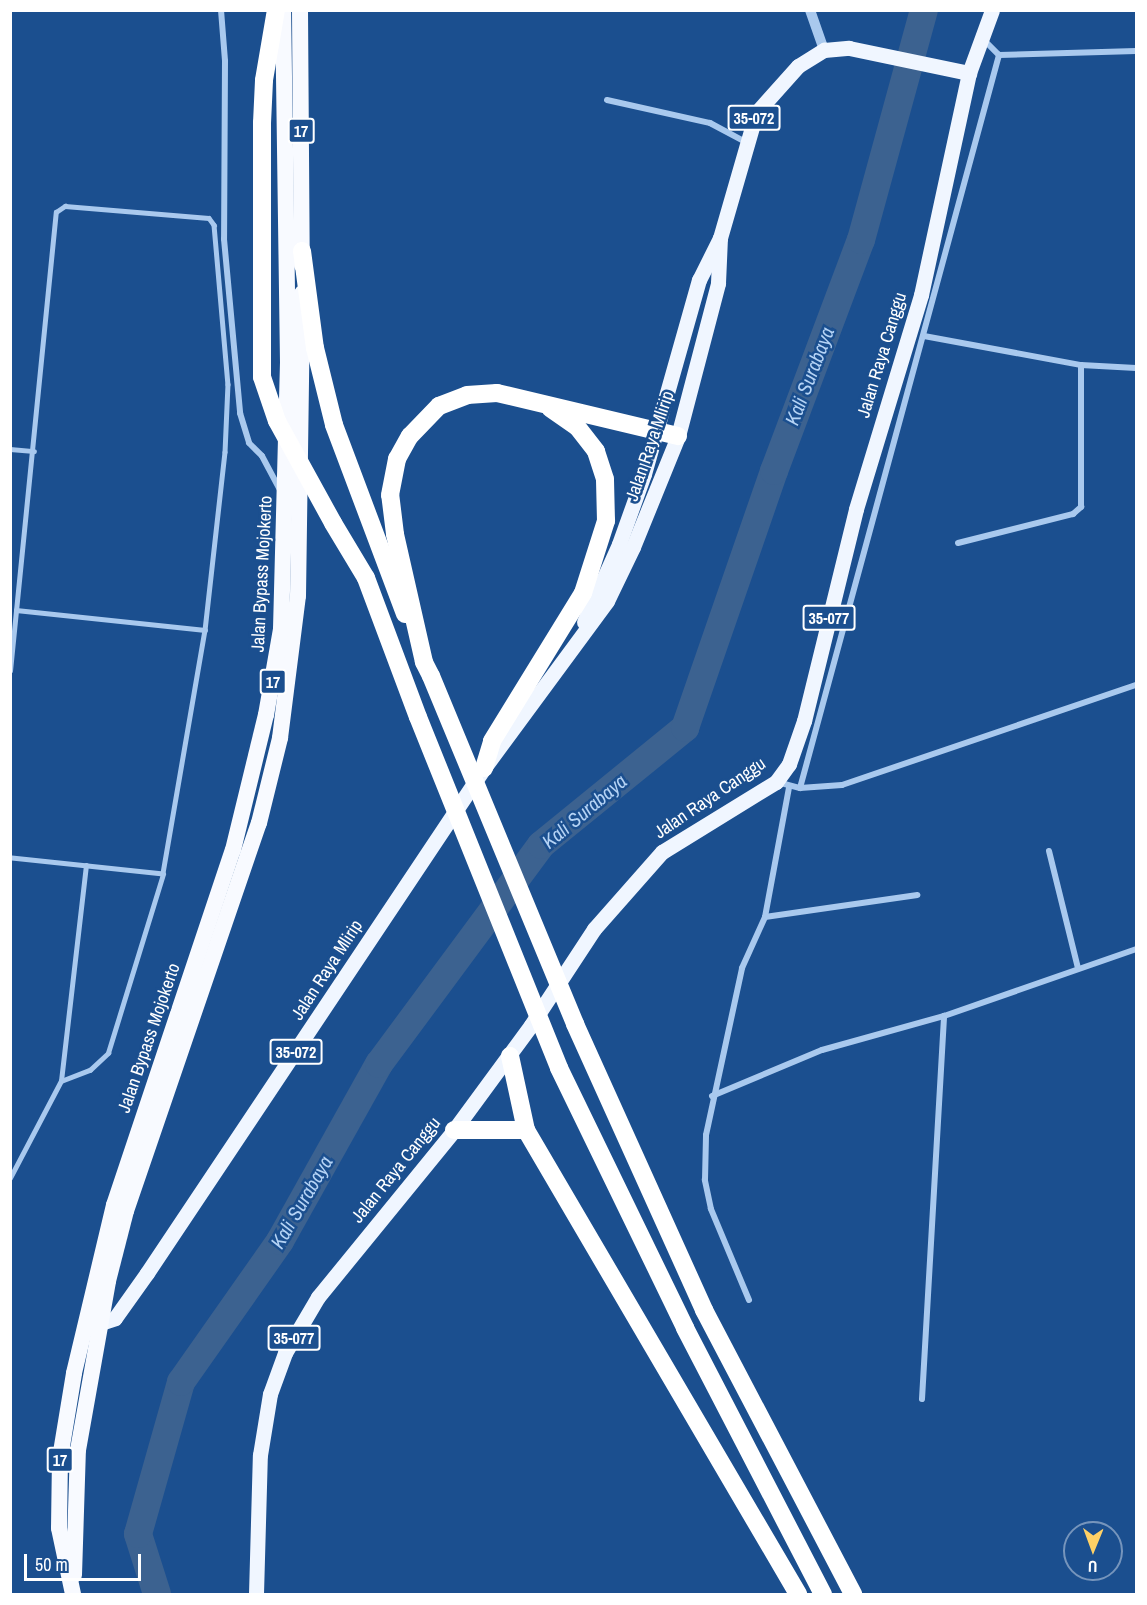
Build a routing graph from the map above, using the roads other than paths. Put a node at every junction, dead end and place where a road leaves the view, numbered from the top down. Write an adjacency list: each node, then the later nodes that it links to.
1 (220, 10): 24 (street)
2 (276, 10): 56 (highway, bridge)
3 (283, 10): 24 (highway, Jalan Bypass Mojokerto / 17)
4 (300, 10): 15 (highway, Jalan Bypass Mojokerto / 17)
5 (810, 10): 8 (street)
6 (992, 10): 7 (main road)
7 (981, 37): 10 (street); 11 (main road)
8 (824, 50): 11 (main road, Jalan Raya Mlirip / 35-072); 13 (main road, Jalan Raya Mlirip / 35-072)
9 (1137, 51): 10 (street)
10 (999, 55): 16 (street)
11 (969, 73): 33 (main road, Jalan Raya Canggu / 35-077)
12 (607, 100): 13 (street)
13 (745, 142): 14 (main road, Jalan Raya Mlirip / 35-072)
14 (720, 238): 20 (main road, Jalan Raya Mlirip / 35-072); 21 (main road, Jalan Raya Mlirip / 35-072)
15 (302, 251): 29 (highway); 51 (highway, Jalan Bypass Mojokerto / 17)
16 (924, 336): 17 (street); 34 (street)
17 (1081, 365): 18 (street); 25 (street)
18 (1137, 368)
19 (543, 403): 20 (highway); 29 (highway); 32 (highway)
20 (657, 430): 21 (highway); 28 (main road, Jalan Raya Mlirip / 35-072)
21 (678, 436): 28 (main road, Jalan Raya Mlirip / 35-072)
22 (10, 448): 23 (lane)
23 (34, 451): 26 (lane); 27 (lane)
24 (286, 502): 51 (highway, Jalan Bypass Mojokerto / 17)
25 (958, 543)
26 (16, 610): 27 (lane); 30 (lane)
27 (205, 630): 38 (lane)
28 (572, 650): 32 (main road, Jalan Raya Mlirip / 35-072)
29 (428, 669): 57 (highway, bridge)
30 (10, 671)
31 (1137, 685): 34 (street)
32 (484, 768): 51 (main road, Jalan Raya Mlirip / 35-072)
33 (782, 784): 34 (street); 40 (street); 44 (main road, Jalan Raya Canggu / 35-077)
34 (800, 788)
35 (1049, 851): 42 (street)
36 (10, 858): 37 (lane)
37 (86, 866): 38 (lane); 45 (lane)
38 (163, 874): 45 (lane)
39 (916, 895): 40 (street)
40 (765, 917): 46 (street)
41 (1137, 949): 42 (street)
42 (1078, 968): 43 (street)
43 (944, 1016): 46 (street); 52 (street)
44 (510, 1056): 47 (main road, Jalan Raya Canggu / 35-077); 48 (highway)
45 (61, 1081): 49 (lane)
46 (712, 1096): 50 (street)
47 (454, 1130): 48 (highway); 54 (main road, Jalan Raya Canggu / 35-077)
48 (526, 1130): 55 (highway)
49 (10, 1178)
50 (749, 1300)
51 (92, 1326): 53 (highway, 17)
52 (922, 1399)
53 (73, 1594)
54 (256, 1594)
55 (798, 1594)
56 (823, 1594)
57 (853, 1594)

